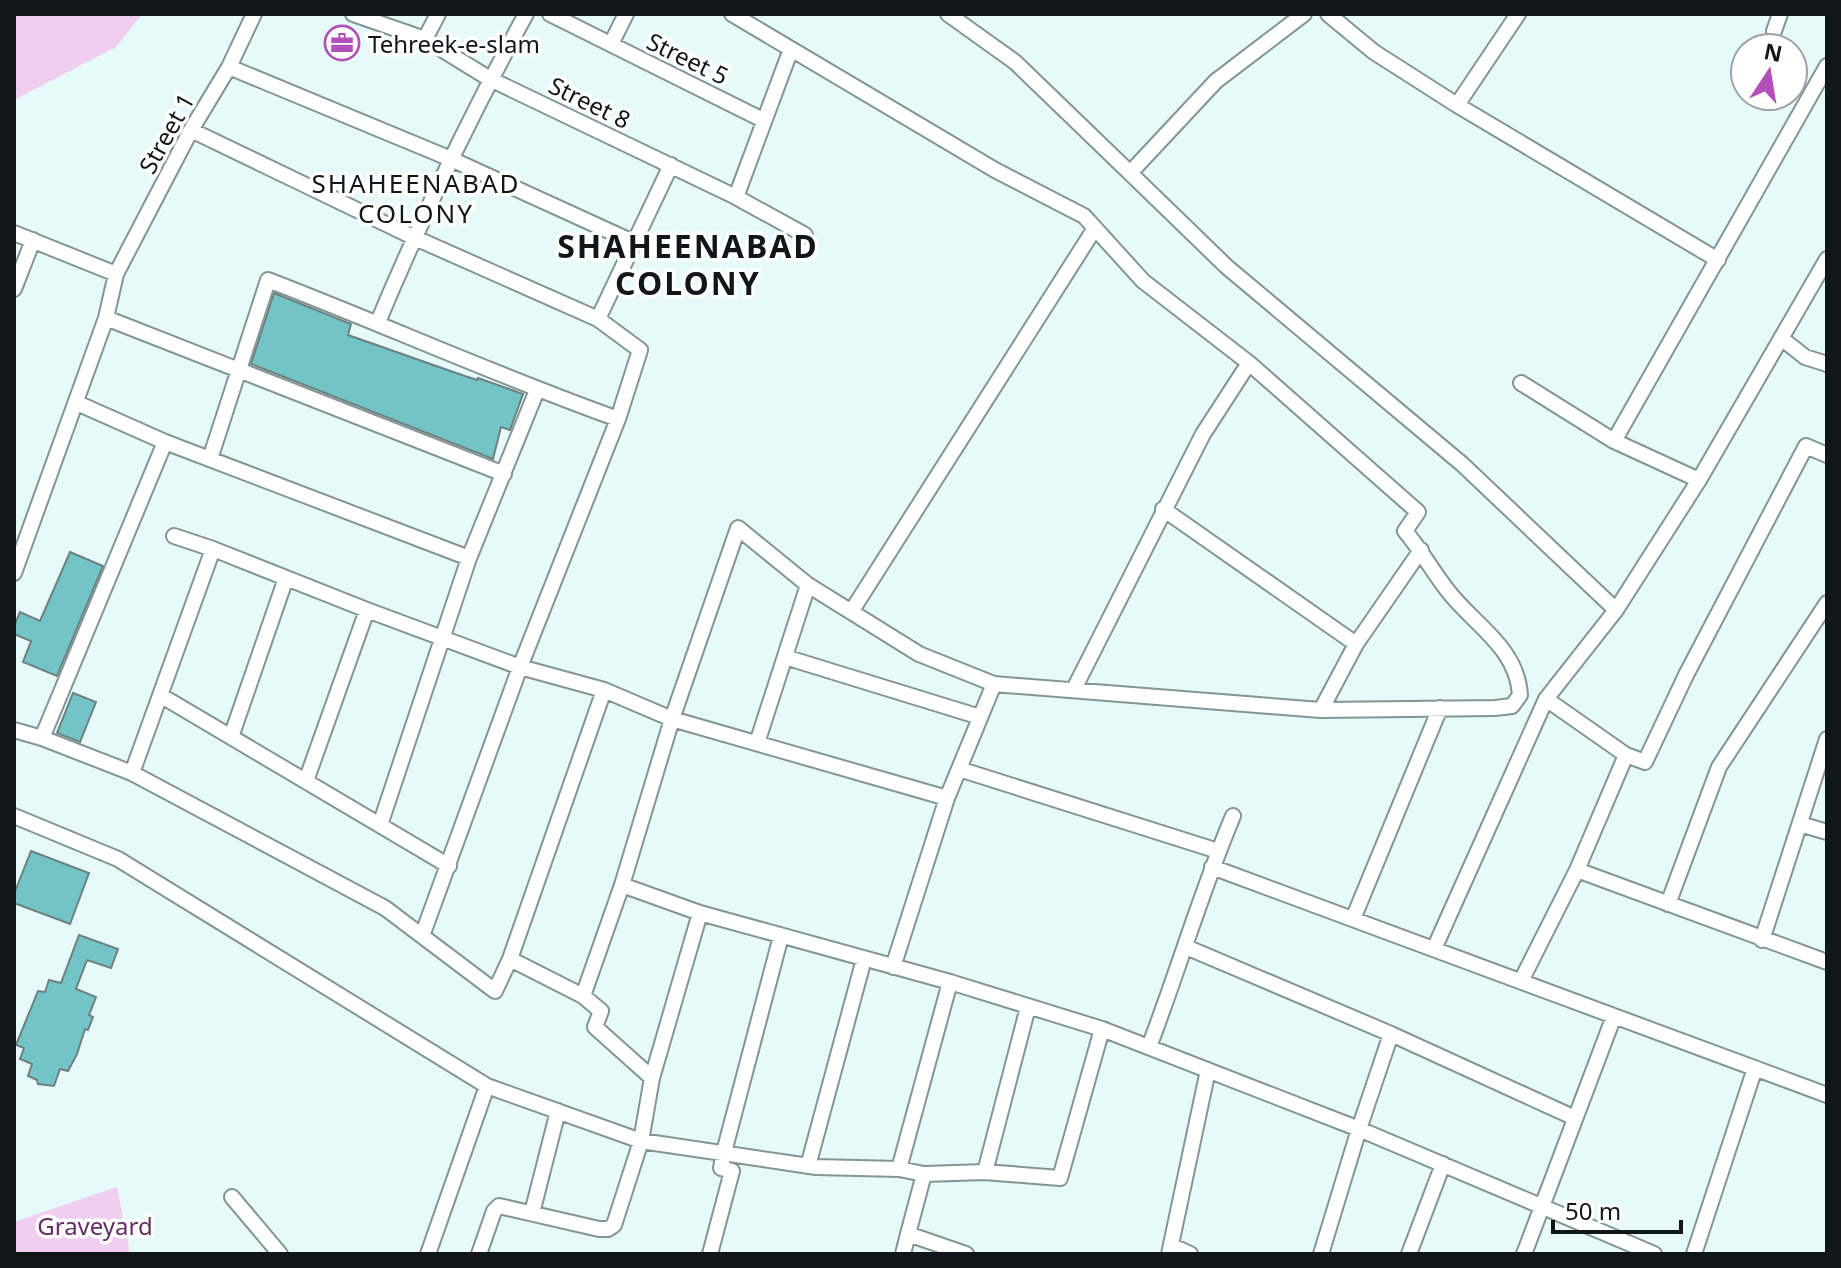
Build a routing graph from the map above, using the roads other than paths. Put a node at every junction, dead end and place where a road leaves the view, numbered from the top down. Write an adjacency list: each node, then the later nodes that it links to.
1 (254, 14): 18 (street, Street 1)
2 (353, 14): 14 (street, Street 8)
3 (438, 14): 14 (street)
4 (526, 14): 19 (street)
5 (550, 14): 15 (street, Street 5)
6 (626, 14): 15 (street)
7 (732, 14): 16 (street)
8 (948, 14): 25 (street)
9 (1304, 14): 25 (street)
10 (1328, 14): 20 (street)
11 (1518, 14): 20 (street)
12 (1780, 14): 13 (street)
13 (1774, 31)
14 (425, 39): 19 (street, Street 8)
15 (611, 44): 21 (street, Street 5)
16 (791, 49): 21 (street); 27 (street)
17 (1827, 66): 34 (street)
18 (229, 67): 22 (street, Street 1); 23 (street)
19 (490, 79): 23 (street); 24 (street, Street 8)
20 (1457, 105): 34 (street)
21 (763, 120): 26 (street)
22 (191, 130): 30 (street); 35 (street, Street 1)
23 (451, 159): 30 (street); 32 (street)
24 (671, 165): 26 (street, Street 8); 32 (street)
25 (1130, 173): 64 (street)
26 (736, 197): 29 (street, Street 8)
27 (1095, 228): 41 (street); 65 (street)
28 (14, 233): 31 (street)
29 (805, 235)
30 (413, 237): 38 (street); 39 (street)
31 (33, 240): 35 (street); 36 (street)
32 (633, 242): 38 (street)
33 (1827, 259): 40 (street)
34 (1718, 260): 48 (street)
35 (116, 274): 37 (street, Street 1)
36 (14, 289)
37 (106, 318): 43 (street); 46 (street, Street 1)
38 (598, 319): 47 (street)
39 (378, 322): 43 (street); 45 (street)
40 (1781, 338): 42 (street); 53 (street)
41 (1249, 363): 54 (street); 57 (street)
42 (1827, 364)
43 (238, 369): 51 (street); 52 (street)
44 (1521, 383): 48 (street)
45 (537, 390): 47 (street); 52 (street)
46 (77, 403): 49 (street); 59 (street, Street 1)
47 (618, 419): 69 (street)
48 (1614, 441): 53 (street)
49 (165, 442): 51 (street); 81 (street)
50 (1827, 455): 84 (street)
51 (210, 459): 58 (street)
52 (504, 474): 58 (street)
53 (1699, 480): 64 (street)
54 (1163, 509): 67 (street); 71 (street)
55 (174, 536): 56 (street)
56 (213, 549): 60 (street); 73 (street)
57 (1421, 550): 67 (street); 75 (street)
58 (469, 558): 66 (street)
59 (14, 573)
60 (286, 578): 63 (street); 80 (street)
61 (808, 585): 65 (street); 68 (street); 78 (street)
62 (1827, 603): 99 (street)
63 (367, 610): 66 (street); 87 (street)
64 (1616, 610): 74 (street)
65 (851, 612): 70 (street)
66 (441, 638): 69 (street); 92 (street)
67 (1356, 644): 76 (street)
68 (785, 657): 77 (street); 83 (street)
69 (520, 667): 72 (street); 95 (street)
70 (994, 684): 71 (street); 77 (street)
71 (1074, 689): 76 (street)
72 (604, 690): 78 (street); 107 (street)
73 (160, 695): 80 (street); 86 (street)
74 (1546, 699): 84 (street); 106 (street)
75 (1440, 708): 76 (street); 101 (street)
76 (1321, 710)
77 (980, 717): 85 (street)
78 (672, 719): 83 (street); 98 (street)
79 (14, 730): 81 (street)
80 (231, 737): 87 (street)
81 (42, 738): 86 (street)
82 (1827, 739): 91 (street)
83 (757, 743): 88 (street)
84 (1626, 755): 97 (street)
85 (959, 769): 88 (street); 94 (street)
86 (132, 773): 102 (street)
87 (306, 781): 92 (street)
88 (947, 798): 110 (street)
89 (14, 816): 122 (street)
90 (1233, 816): 94 (street)
91 (1800, 824): 93 (street); 104 (street)
92 (380, 825): 95 (street)
93 (1827, 832)
94 (1218, 851): 96 (street)
95 (449, 866): 102 (street)
96 (1212, 867): 101 (street); 105 (street)
97 (1577, 870): 99 (street); 111 (street)
98 (622, 885): 100 (street); 113 (street)
99 (1668, 904): 104 (street)
100 (700, 913): 103 (street); 121 (street)
101 (1353, 919): 106 (street)
102 (422, 936): 107 (street)
103 (781, 936): 108 (street); 128 (street)
104 (1762, 940): 109 (street)
105 (1186, 947): 117 (street); 118 (street)
106 (1434, 949): 111 (street)
107 (510, 959): 113 (street)
108 (864, 959): 110 (street); 130 (street)
109 (1827, 962)
110 (893, 967): 112 (street)
111 (1521, 981): 115 (street)
112 (950, 982): 114 (street); 131 (street)
113 (583, 996): 121 (street)
114 (1028, 1007): 116 (street); 132 (street)
115 (1614, 1016): 119 (street); 125 (street)
116 (1102, 1029): 118 (street); 132 (street)
117 (1391, 1034): 125 (street); 126 (street)
118 (1149, 1047): 120 (street)
119 (1755, 1068): 123 (street); 151 (street)
120 (1208, 1070): 126 (street); 139 (street)
121 (652, 1078): 127 (street)
122 (487, 1086): 124 (street); 141 (street)
123 (1827, 1095)
124 (558, 1111): 127 (street); 136 (street)
125 (1575, 1118): 135 (street)
126 (1359, 1129): 129 (street); 147 (street)
127 (641, 1141): 128 (street); 136 (street)
128 (724, 1152): 130 (street); 143 (street)
129 (1443, 1164): 135 (street); 148 (street)
130 (808, 1166): 131 (street)
131 (899, 1169): 133 (street)
132 (985, 1172): 133 (street)
133 (924, 1174): 137 (street)
134 (232, 1197): 140 (street)
135 (1541, 1204): 138 (street); 149 (street)
136 (532, 1213): 142 (street)
137 (908, 1234): 144 (street); 145 (street)
138 (1618, 1247): 150 (street)
139 (1171, 1250): 146 (street)
140 (280, 1254)
141 (428, 1254)
142 (479, 1254)
143 (710, 1254)
144 (903, 1254)
145 (966, 1254)
146 (1190, 1254)
147 (1321, 1254)
148 (1409, 1254)
149 (1524, 1254)
150 (1654, 1254)
151 (1694, 1254)

